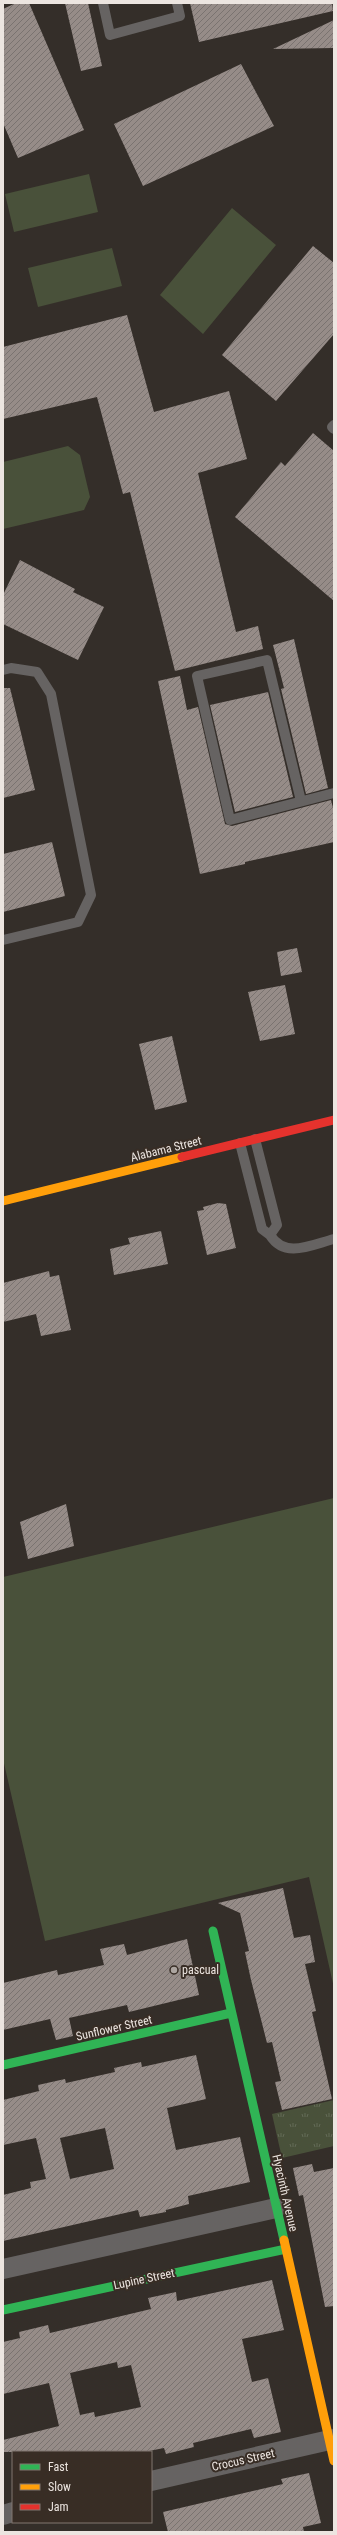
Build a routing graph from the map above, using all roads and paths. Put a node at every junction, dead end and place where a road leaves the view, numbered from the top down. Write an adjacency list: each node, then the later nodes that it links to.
1 (102, 3): 2 (lane)
2 (177, 3)
3 (334, 425): 4 (lane)
4 (334, 429)
5 (3, 670): 8 (lane)
6 (334, 793): 7 (lane)
7 (301, 801): 7 (lane)
8 (3, 940)
9 (334, 1120): 10 (street, Alabama Street)
10 (255, 1139): 11 (street, Alabama Street); 13 (lane)
11 (240, 1143): 12 (street, Alabama Street); 13 (lane)
12 (3, 1201)
13 (270, 1235): 14 (lane)
14 (334, 1239)
15 (213, 1931): 16 (street, Hyacinth Avenue)
16 (231, 2013): 17 (street, Sunflower Street); 18 (street, Hyacinth Avenue)
17 (3, 2065)
18 (276, 2208): 19 (street, Hyacinth Avenue); 20 (street)
19 (286, 2249): 21 (street, Lupine Street); 22 (street, Hyacinth Avenue)
20 (3, 2269)
21 (3, 2310)
22 (332, 2440): 23 (street, Hyacinth Avenue); 24 (street, Crocus Street)
23 (334, 2461)
24 (152, 2481)

